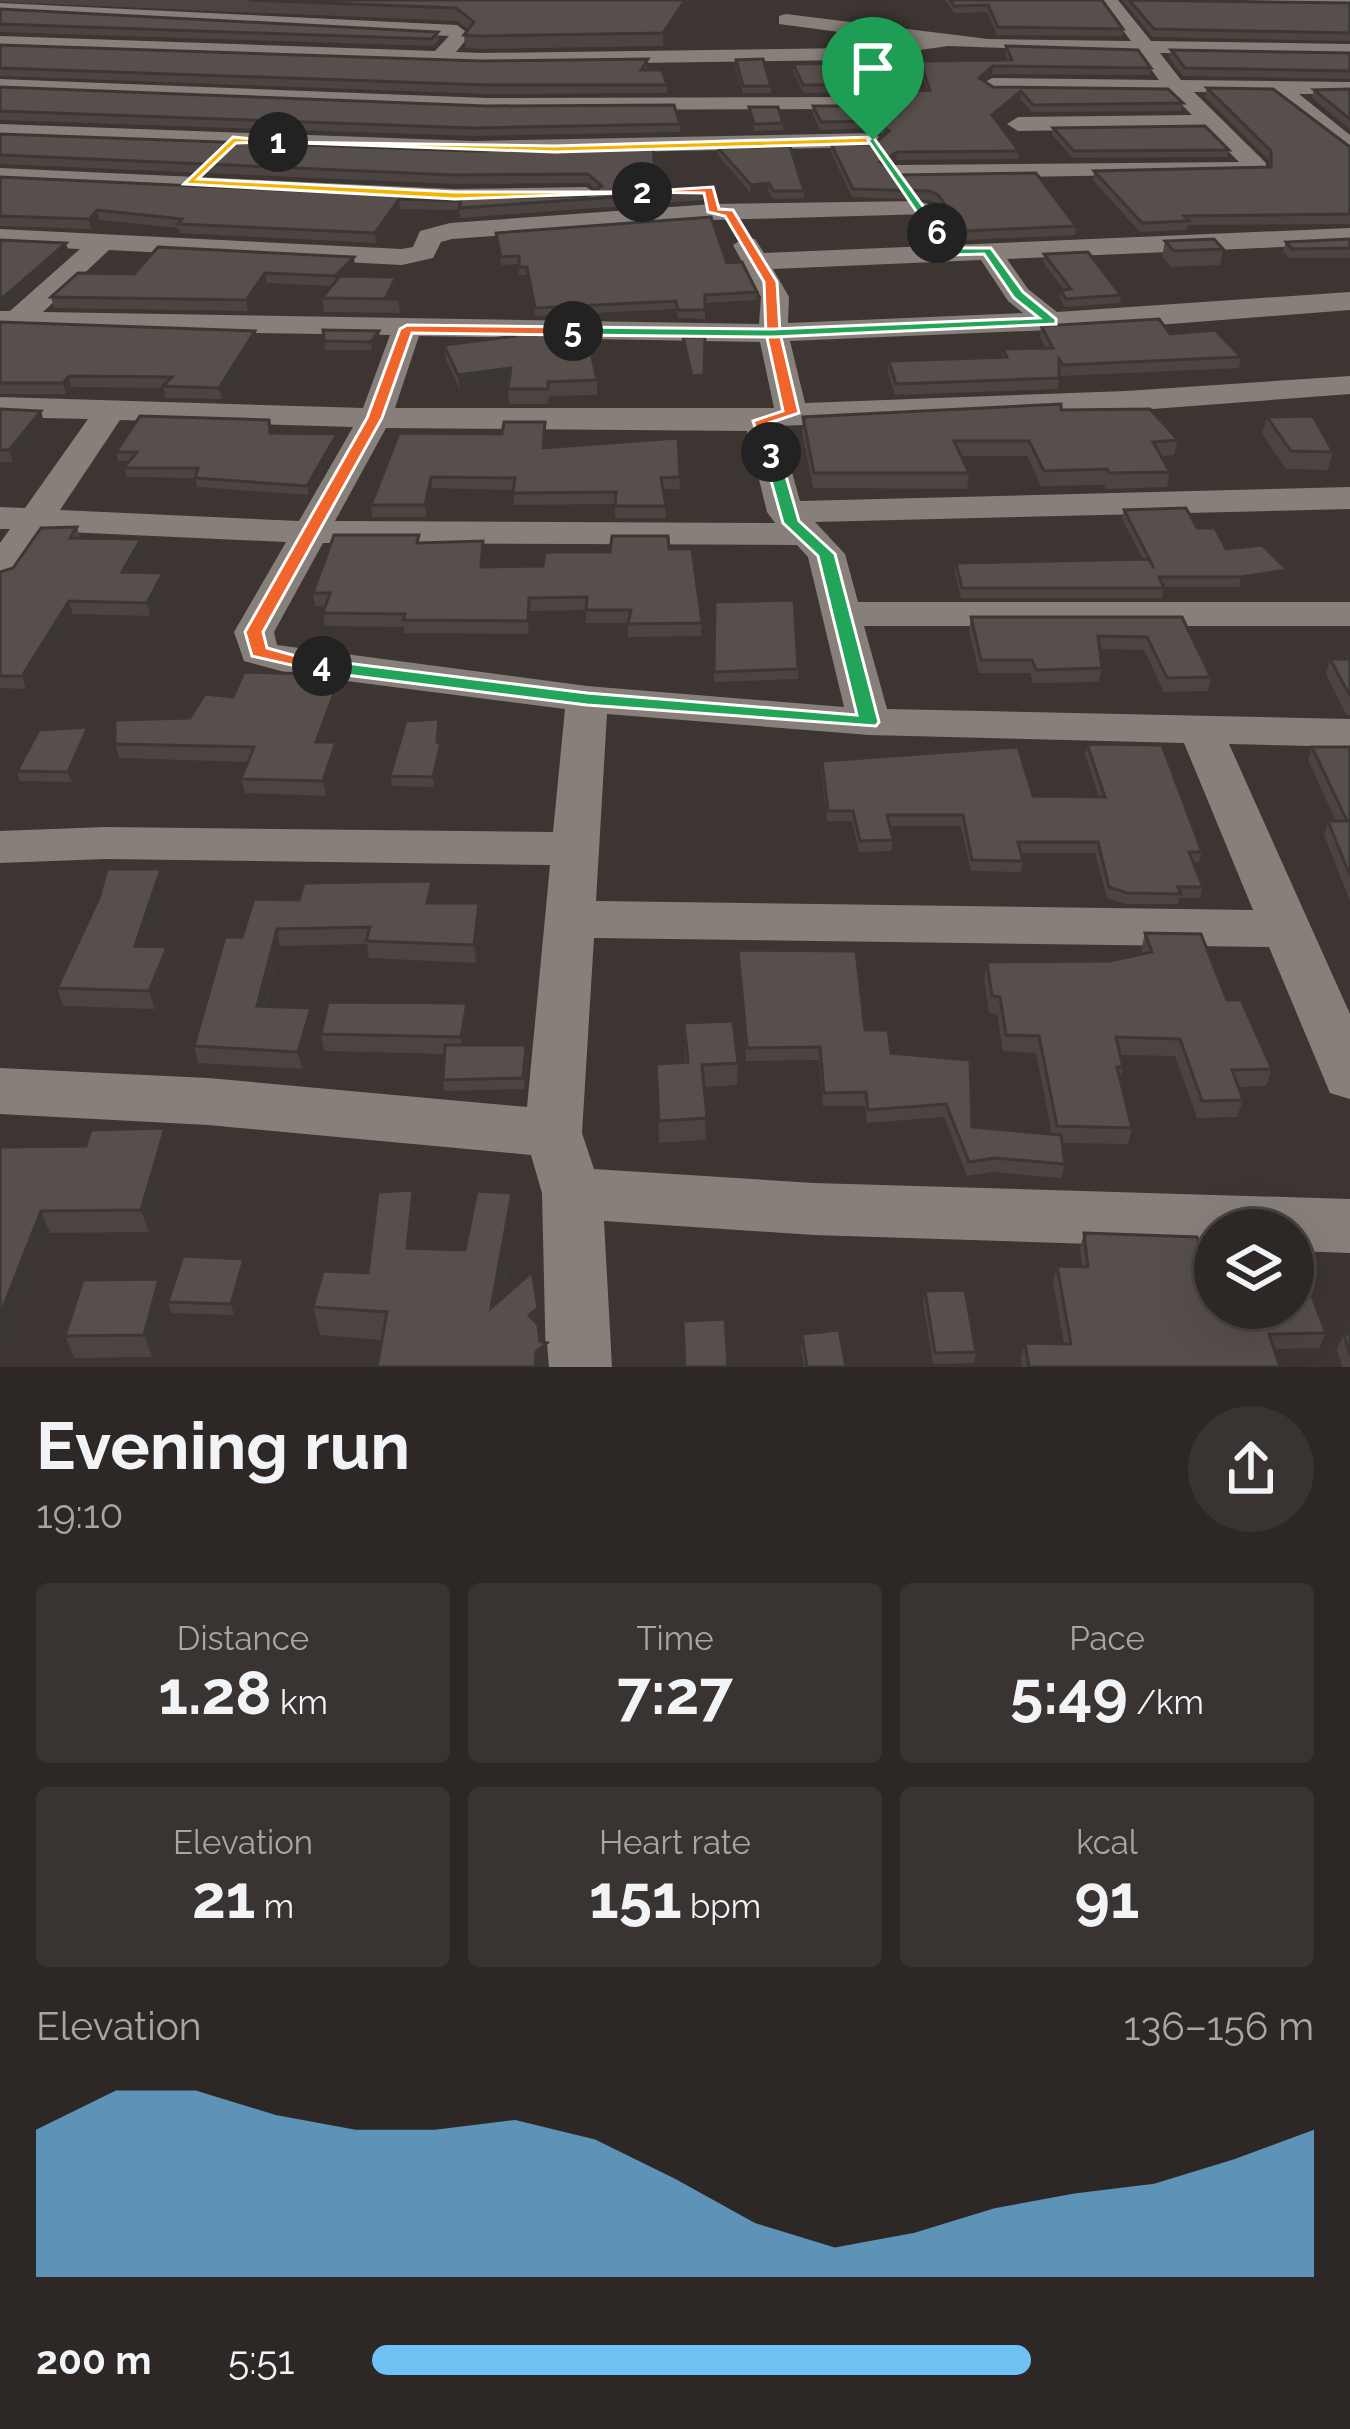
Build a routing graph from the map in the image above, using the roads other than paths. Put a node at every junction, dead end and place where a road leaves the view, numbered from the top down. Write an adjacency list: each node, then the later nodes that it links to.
1 (124, 0): 10 (street)
2 (341, 0): 12 (street)
3 (1109, 0): 19 (street)
4 (1197, 0): 5 (street)
5 (1220, 0): 6 (street); 21 (street)
6 (1316, 1): 7 (street); 13 (street)
7 (1350, 1)
8 (0, 8): 10 (street)
9 (785, 10): 14 (street); 25 (street)
10 (102, 13): 12 (street); 17 (street)
11 (950, 20): 14 (street)
12 (312, 22): 22 (street); 27 (street)
13 (1345, 25)
14 (910, 37): 16 (street)
15 (0, 42): 17 (street)
16 (941, 42): 18 (street); 23 (street)
17 (56, 43): 22 (street); 28 (street)
18 (988, 45): 19 (street); 29 (street)
19 (1144, 50): 21 (street); 30 (street)
20 (1350, 50): 21 (street)
21 (1264, 51)
22 (281, 52): 24 (street)
23 (819, 54): 25 (street); 34 (street)
24 (334, 55): 27 (street); 33 (street)
25 (779, 55): 26 (street)
26 (679, 57): 27 (street); 35 (street)
27 (440, 58)
28 (0, 83): 33 (street)
29 (992, 84): 30 (street); 37 (street)
30 (1173, 84): 31 (street); 36 (street)
31 (1279, 88): 32 (street); 41 (street)
32 (1350, 88)
33 (285, 96): 35 (street); 39 (street)
34 (848, 104): 35 (street); 40 (street)
35 (687, 106): 42 (street)
36 (1212, 121): 37 (street); 44 (street)
37 (1018, 124): 44 (street)
38 (0, 131): 39 (street)
39 (233, 140): 42 (street); 47 (street)
40 (873, 140): 43 (street); 45 (street)
41 (1350, 146)
42 (701, 158): 43 (street)
43 (808, 160): 50 (street)
44 (1045, 170): 45 (street)
45 (896, 172): 48 (street)
46 (0, 175): 47 (street)
47 (188, 182): 49 (street); 51 (street)
48 (919, 209): 50 (street); 55 (street)
49 (721, 212): 50 (street); 51 (street); 56 (street)
50 (831, 212)
51 (127, 229): 52 (street); 58 (street)
52 (0, 237)
53 (1345, 241): 54 (street)
54 (987, 250): 55 (street); 59 (street)
55 (952, 252): 56 (street)
56 (755, 262): 61 (street)
57 (1350, 301): 59 (street)
58 (9, 321): 60 (street)
59 (1052, 322): 61 (street)
60 (407, 329): 61 (street); 66 (street)
61 (773, 333): 65 (street)
62 (1350, 385): 65 (street)
63 (0, 407): 64 (street)
64 (112, 408): 66 (street); 69 (street)
65 (776, 417): 66 (street); 70 (street)
66 (375, 418): 71 (street)
67 (1350, 499): 70 (street)
68 (0, 518): 69 (street)
69 (38, 519): 71 (street); 72 (street)
70 (796, 523): 71 (street); 73 (street)
71 (308, 532): 75 (street)
72 (0, 570)
73 (843, 614): 74 (street); 76 (street)
74 (1350, 614)
75 (587, 699): 76 (street); 80 (street)
76 (869, 722): 77 (street)
77 (1202, 730): 78 (street); 82 (street)
78 (1350, 734)
79 (0, 847): 80 (street)
80 (574, 849): 81 (street)
81 (568, 919): 82 (street); 85 (street)
82 (1290, 929): 83 (street)
83 (1350, 1077)
84 (0, 1091): 85 (street)
85 (553, 1133): 86 (street)
86 (572, 1193): 87 (street); 88 (street)
87 (1350, 1226)
88 (579, 1367)

